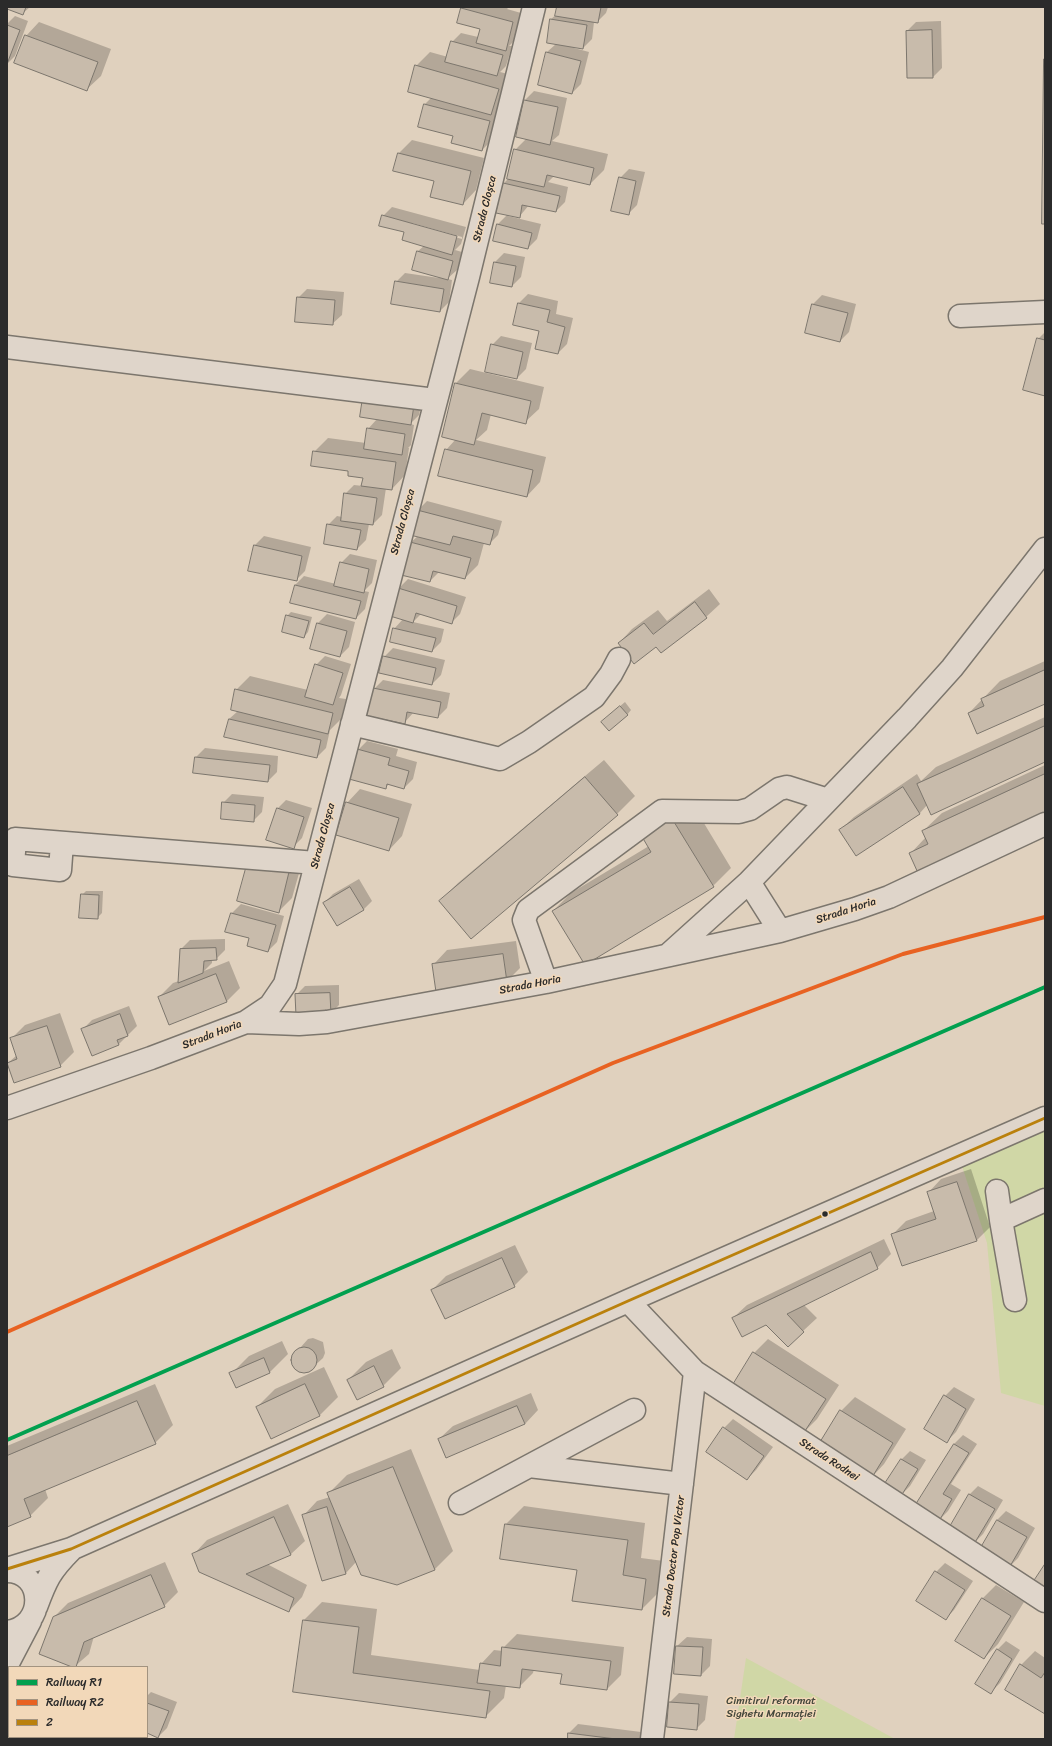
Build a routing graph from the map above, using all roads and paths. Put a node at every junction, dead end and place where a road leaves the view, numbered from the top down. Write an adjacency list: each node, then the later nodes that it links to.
1 (534, 7): 5 (street, Strada Cloșca)
2 (1045, 312): 3 (street)
3 (960, 316)
4 (7, 346): 5 (street)
5 (435, 400): 8 (street, Strada Cloșca)
6 (1045, 550): 9 (street)
7 (619, 659): 8 (street)
8 (352, 724): 12 (street, Strada Cloșca)
9 (828, 800): 13 (street); 16 (street)
10 (1045, 824): 14 (street, Strada Horia)
11 (62, 843): 12 (street)
12 (316, 863): 17 (street, Strada Cloșca)
13 (749, 882): 14 (street); 15 (street)
14 (780, 931): 15 (street, Strada Horia)
15 (666, 956): 16 (street, Strada Horia)
16 (546, 982): 17 (street, Strada Horia)
17 (246, 1022): 18 (street, Strada Horia)
18 (7, 1108)
19 (1045, 1118): 24 (street)
20 (998, 1191): 22 (street)
21 (1045, 1200): 22 (street)
22 (1002, 1220): 23 (street)
23 (1015, 1300)
24 (628, 1301): 25 (street, Strada Rodnei); 30 (street)
25 (695, 1372): 28 (street, Strada Doctor Pop Victor); 32 (street, Strada Rodnei)
26 (634, 1410): 27 (street)
27 (529, 1466): 28 (street); 29 (street)
28 (682, 1484): 36 (street, Strada Doctor Pop Victor)
29 (460, 1503)
30 (72, 1549): 31 (street); 33 (street)
31 (7, 1570): 33 (street)
32 (1045, 1601)
33 (33, 1614): 34 (street); 35 (street)
34 (7, 1632)
35 (7, 1665)
36 (652, 1739)

